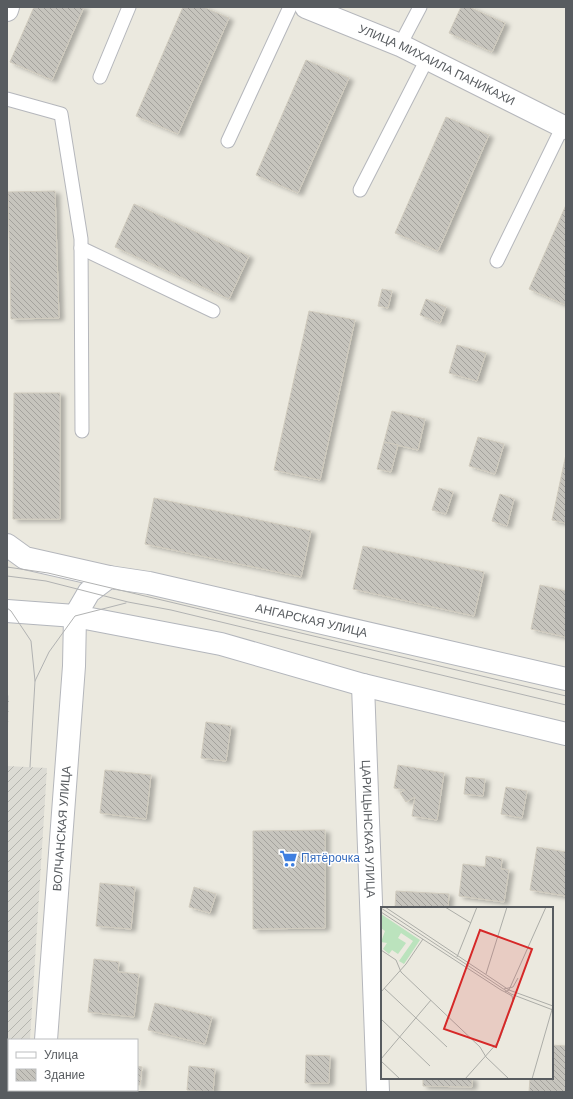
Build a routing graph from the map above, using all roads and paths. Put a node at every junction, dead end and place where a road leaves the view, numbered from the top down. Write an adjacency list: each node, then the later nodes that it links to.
1 (8, 7): 6 (street)
2 (129, 7): 9 (lane)
3 (290, 7): 12 (lane)
4 (306, 7): 7 (street, УЛИЦА МИХАИЛА ПАНИКАХИ)
5 (420, 7): 7 (lane)
6 (7, 10)
7 (400, 45): 8 (street, УЛИЦА МИХАИЛА ПАНИКАХИ)
8 (427, 59): 11 (street, УЛИЦА МИХАИЛА ПАНИКАХИ); 13 (lane)
9 (100, 77)
10 (7, 99): 14 (lane)
11 (564, 127): 15 (lane)
12 (228, 141)
13 (360, 190)
14 (81, 248): 16 (lane); 17 (lane)
15 (497, 261)
16 (213, 310)
17 (82, 431)
18 (7, 545): 19 (street, АНГАРСКАЯ УЛИЦА)
19 (84, 571): 20 (street, АНГАРСКАЯ УЛИЦА); 21 (street)
20 (109, 576): 21 (street); 24 (street, АНГАРСКАЯ УЛИЦА)
21 (89, 592): 23 (street)
22 (7, 611): 23 (street)
23 (75, 616): 25 (street); 27 (street, ВОЛЧАНСКАЯ УЛИЦА)
24 (566, 679)
25 (363, 685): 26 (street); 28 (street, ЦАРИЦЫНСКАЯ УЛИЦА)
26 (566, 734)
27 (46, 1039)
28 (378, 1092)

